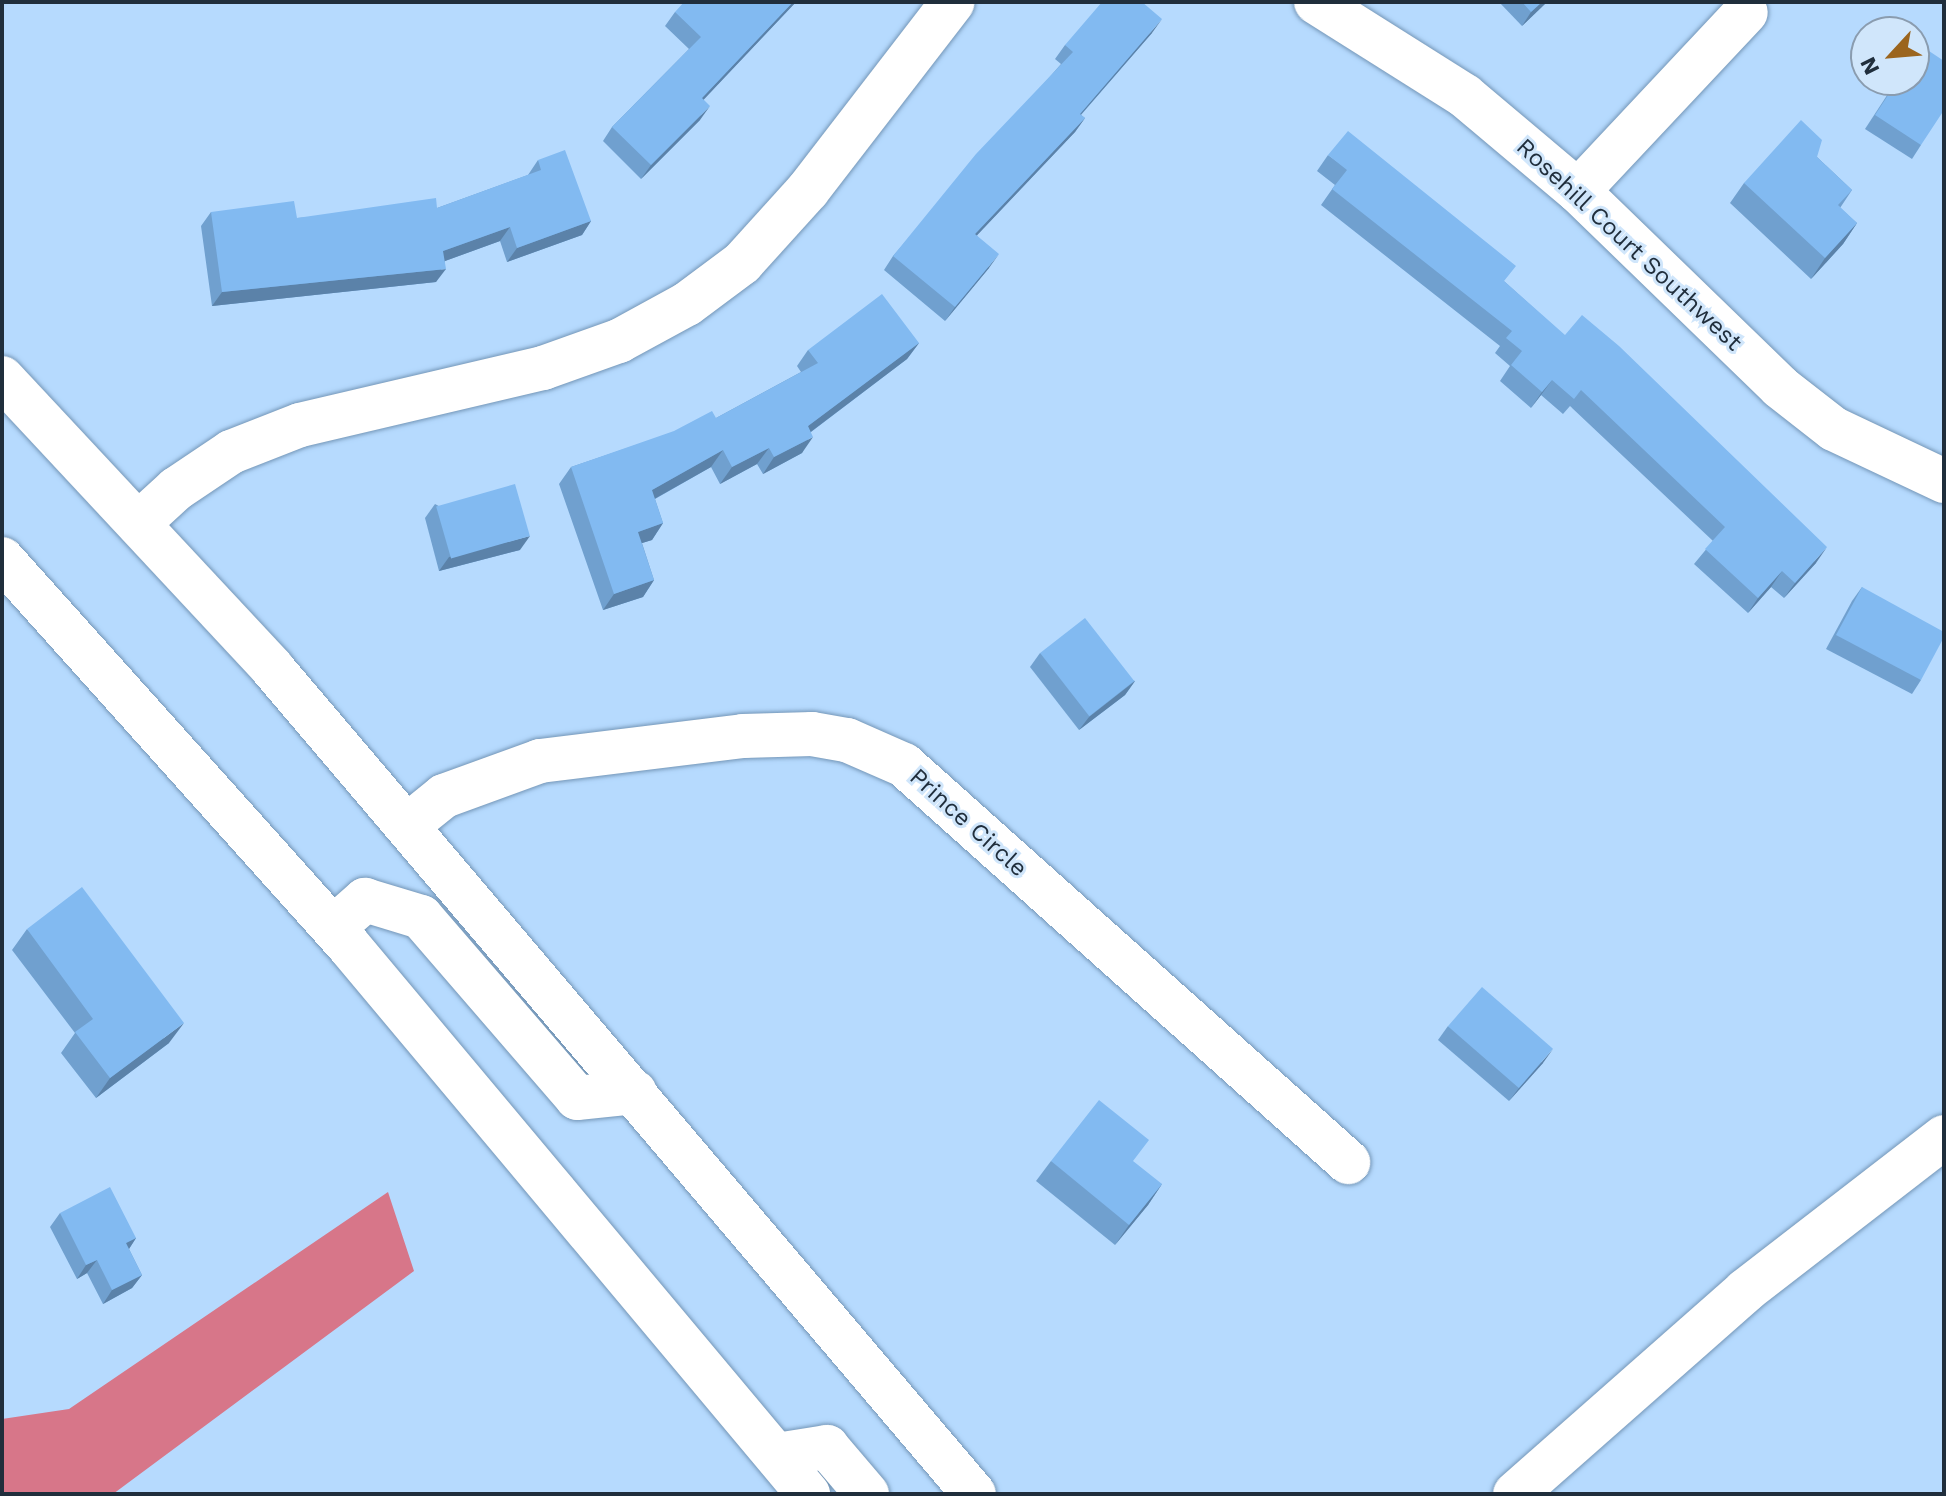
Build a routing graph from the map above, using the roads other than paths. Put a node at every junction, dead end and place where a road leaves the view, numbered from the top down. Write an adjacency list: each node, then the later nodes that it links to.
1 (953, 2): 7 (main road)
2 (1316, 2): 4 (main road, Rosehill Court Southwest)
3 (1746, 12): 4 (main road)
4 (1578, 191): 6 (main road, Rosehill Court Southwest)
5 (2, 378): 7 (main road)
6 (1944, 481)
7 (140, 522): 9 (main road)
8 (2, 559): 10 (main road)
9 (408, 825): 11 (main road); 13 (main road, Prince Circle)
10 (333, 928): 11 (main road); 14 (main road)
11 (635, 1092): 17 (main road)
12 (1944, 1137): 18 (main road)
13 (1348, 1162)
14 (777, 1455): 15 (main road); 16 (main road)
15 (808, 1494)
16 (867, 1494)
17 (974, 1494)
18 (1515, 1494)

